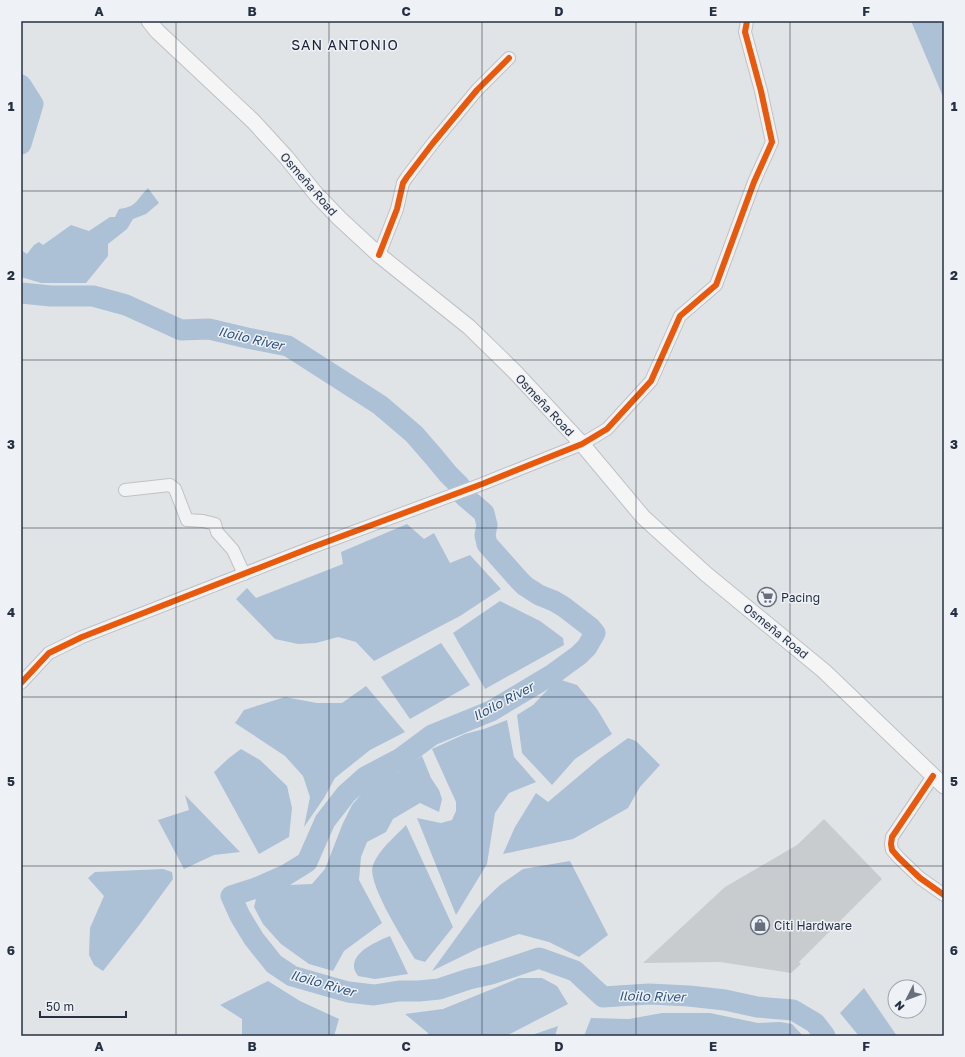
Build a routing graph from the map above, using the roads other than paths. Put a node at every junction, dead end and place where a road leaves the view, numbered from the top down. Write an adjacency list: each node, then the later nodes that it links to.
1 (149, 21): 4 (main road, Osmeña Road)
2 (747, 21): 5 (street)
3 (509, 58): 4 (street)
4 (379, 255): 5 (main road, Osmeña Road)
5 (582, 444): 7 (street); 9 (main road, Osmeña Road)
6 (125, 490): 7 (street)
7 (244, 574): 8 (street)
8 (21, 683)
9 (939, 781): 10 (street)
10 (944, 895)

